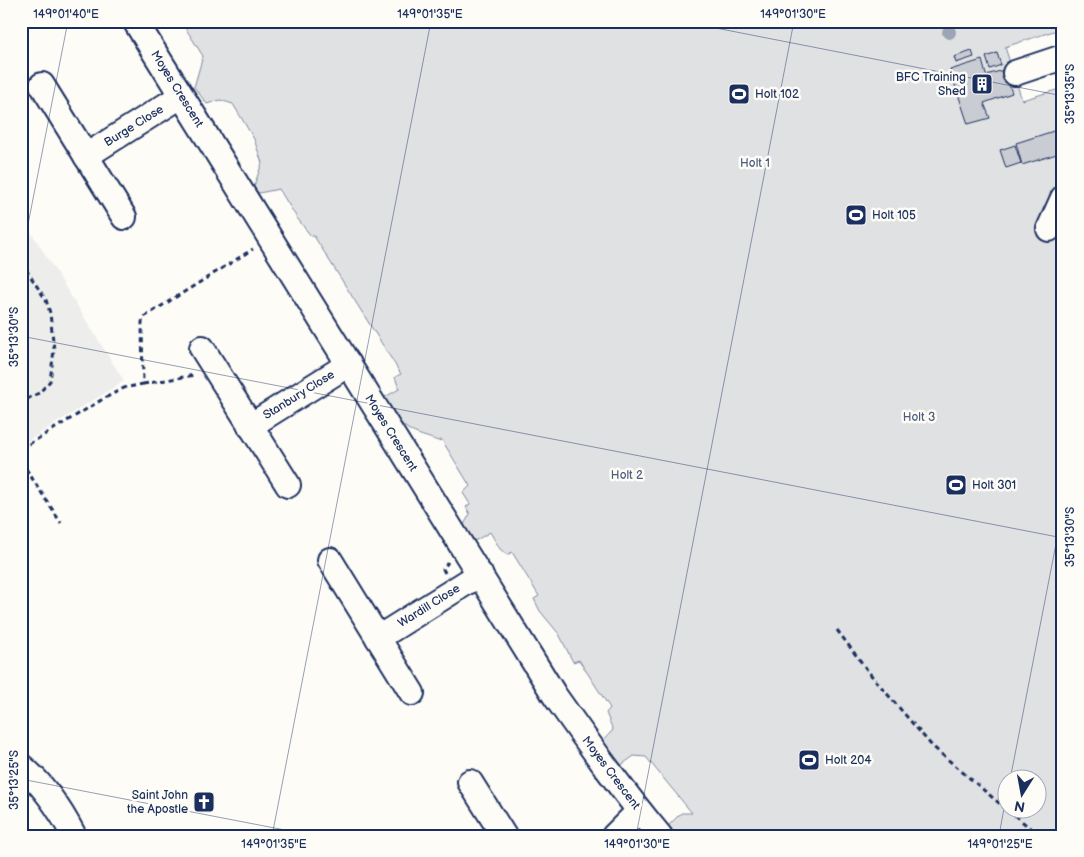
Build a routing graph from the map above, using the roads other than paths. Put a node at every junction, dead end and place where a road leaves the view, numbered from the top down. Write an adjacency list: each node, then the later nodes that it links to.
1 (135, 21): 5 (street, Moyes Crescent)
2 (1063, 57): 3 (street)
3 (1015, 73)
4 (42, 85): 6 (street)
5 (181, 96): 6 (street, Burge Close); 11 (street, Moyes Crescent)
6 (86, 156): 8 (street)
7 (1063, 198): 9 (street)
8 (124, 217)
9 (1049, 229)
10 (207, 356): 12 (street, Stanbury Close)
11 (349, 364): 12 (street, Stanbury Close); 15 (street, Moyes Crescent)
12 (250, 426): 13 (street, Stanbury Close)
13 (288, 485)
14 (330, 560): 16 (street)
15 (480, 574): 16 (street, Wardill Close); 20 (street, Moyes Crescent)
16 (378, 638): 17 (street)
17 (412, 693)
18 (21, 766): 21 (street)
19 (470, 782): 22 (street)
20 (638, 811): 23 (street); 24 (street, Moyes Crescent)
21 (74, 836)
22 (504, 836)
23 (614, 836)
24 (660, 836)

